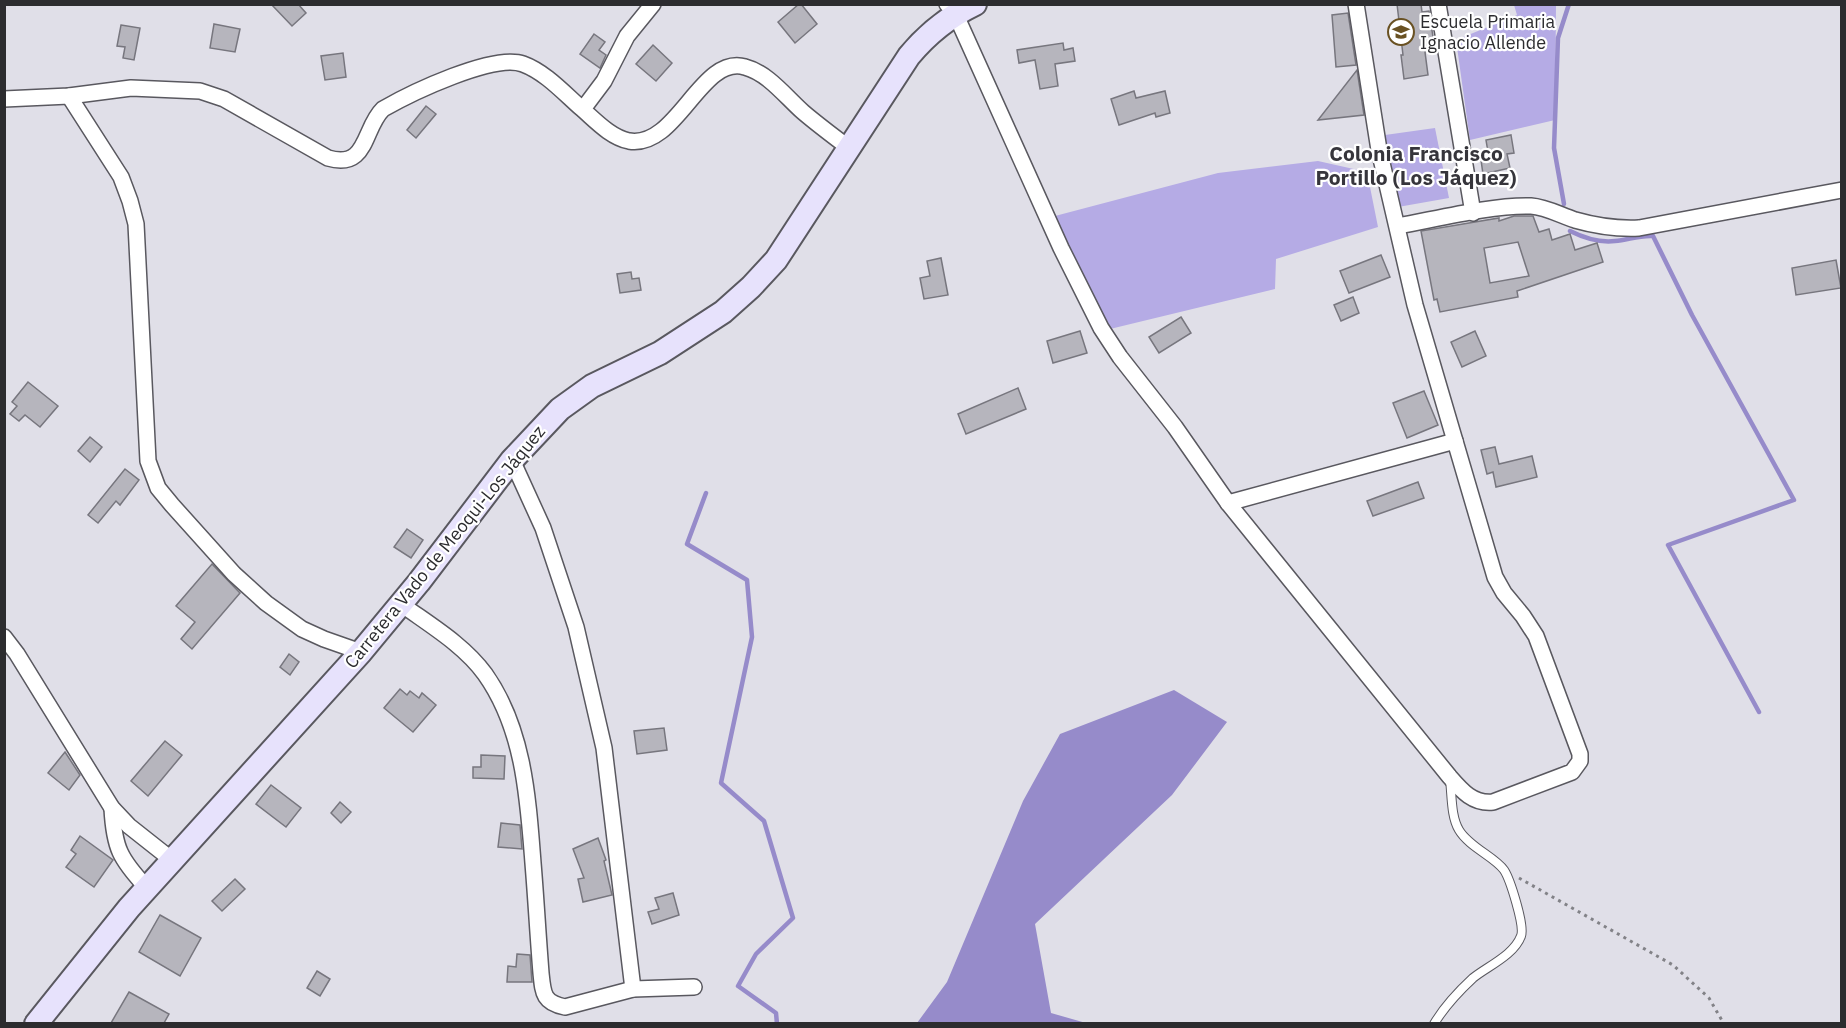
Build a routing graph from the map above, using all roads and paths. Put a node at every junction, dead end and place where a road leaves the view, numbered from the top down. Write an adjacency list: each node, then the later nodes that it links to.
1 (653, 4): 7 (street)
2 (1356, 4): 11 (street)
3 (1438, 4): 10 (street)
4 (959, 8): 8 (street, Carretera Vado de Meoqui-Los Jáquez); 14 (street)
5 (69, 96): 6 (street); 7 (street); 17 (street)
6 (4, 99)
7 (583, 110): 8 (street)
8 (849, 148): 13 (street, Carretera Vado de Meoqui-Los Jáquez)
9 (1842, 189): 10 (street)
10 (1473, 213): 11 (street)
11 (1398, 226): 12 (street)
12 (1455, 441): 14 (street); 18 (street)
13 (512, 460): 15 (street, Carretera Vado de Meoqui-Los Jáquez); 24 (street)
14 (1228, 503): 18 (street)
15 (401, 603): 17 (street, Carretera Vado de Meoqui-Los Jáquez); 24 (street)
16 (4, 637): 19 (street)
17 (361, 652): 20 (street, Carretera Vado de Meoqui-Los Jáquez)
18 (1449, 776): 21 (lane)
19 (112, 808): 20 (street); 22 (street)
20 (172, 860): 22 (street, Carretera Vado de Meoqui-Los Jáquez)
21 (1504, 869): 26 (lane); 27 (path)
22 (147, 888): 25 (street, Carretera Vado de Meoqui-Los Jáquez)
23 (694, 987): 24 (street)
24 (633, 989)
25 (36, 1023)
26 (1434, 1023)
27 (1724, 1023)

